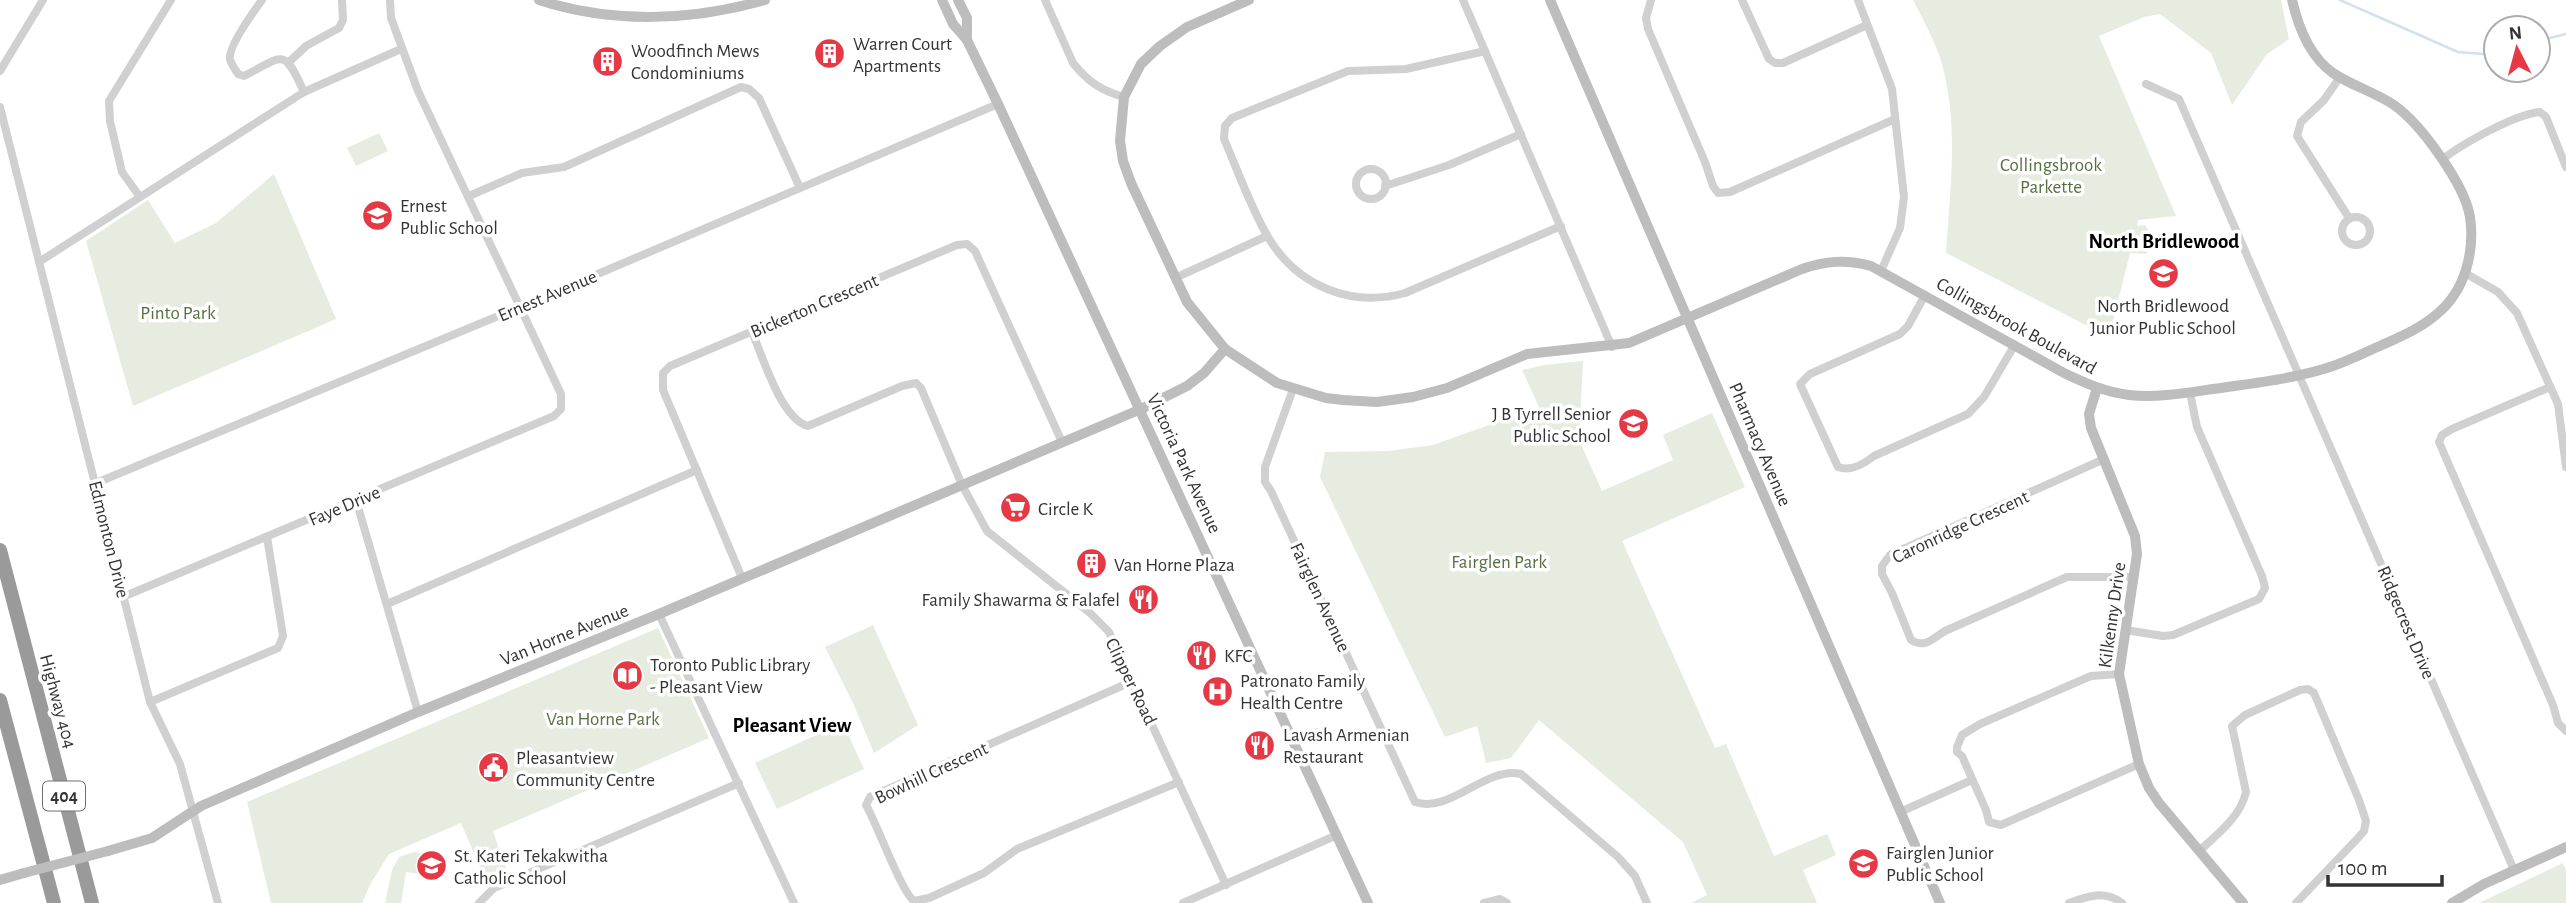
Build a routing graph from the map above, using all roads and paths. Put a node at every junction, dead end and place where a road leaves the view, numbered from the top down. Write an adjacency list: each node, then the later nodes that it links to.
1 (43, 0): 23 (street)
2 (171, 0): 37 (street)
3 (262, 0): 22 (street)
4 (342, 0): 22 (street)
5 (390, 0): 20 (street)
6 (539, 0): 7 (street)
7 (765, 0)
8 (942, 0): 19 (street, Victoria Park Avenue)
9 (958, 0): 19 (street, Victoria Park Avenue)
10 (1045, 0): 27 (street)
11 (1249, 0): 27 (street)
12 (1463, 0): 21 (street)
13 (1550, 0): 47 (street, Pharmacy Avenue)
14 (1651, 0): 30 (street)
15 (1742, 0): 18 (street)
16 (1858, 0): 18 (street)
17 (2292, 0): 24 (street, Collingsbrook Boulevard)
18 (1867, 25): 30 (street)
19 (967, 40): 28 (street, Victoria Park Avenue)
20 (401, 49): 26 (street); 36 (street)
21 (1485, 51): 31 (street); 40 (street)
22 (289, 62): 26 (street)
23 (0, 71)
24 (2340, 77): 32 (street, Collingsbrook Boulevard); 38 (street)
25 (2146, 83): 52 (street, Ridgecrest Drive)
26 (304, 92): 37 (street)
27 (1124, 97): 44 (street, Collingsbrook Boulevard)
28 (998, 104): 35 (street, Ernest Avenue); 57 (street, Victoria Park Avenue)
29 (0, 107): 41 (street, Edmonton Drive)
30 (1895, 119): 42 (street)
31 (1521, 134): 34 (street); 39 (street)
32 (2442, 160): 33 (street); 43 (street, Collingsbrook Boulevard)
33 (2566, 167)
34 (1385, 186)
35 (800, 188): 36 (street); 46 (street, Ernest Avenue)
36 (469, 196): 46 (street)
37 (140, 197): 41 (street)
38 (2349, 218)
39 (1561, 226): 40 (street); 50 (street)
40 (1267, 236): 44 (street)
41 (39, 262): 62 (street, Edmonton Drive)
42 (1881, 271): 45 (street, Collingsbrook Boulevard); 47 (street, Collingsbrook Boulevard)
43 (2465, 273): 52 (street, Collingsbrook Boulevard); 53 (street)
44 (1175, 278): 51 (street, Collingsbrook Boulevard)
45 (1925, 295): 49 (street, Collingsbrook Boulevard); 49 (street)
46 (520, 307): 62 (street, Ernest Avenue); 64 (street, Faye Drive)
47 (1688, 319): 50 (street, Collingsbrook Boulevard); 84 (street, Pharmacy Avenue)
48 (752, 332): 58 (street, Bickerton Crescent); 61 (street, Bickerton Crescent); 63 (street, Clipper Road)
49 (2014, 346): 55 (street, Collingsbrook Boulevard)
50 (1612, 347): 54 (street, Collingsbrook Boulevard)
51 (1225, 349): 54 (street, Collingsbrook Boulevard); 57 (street, Van Horne Avenue)
52 (2298, 374): 56 (street, Collingsbrook Boulevard); 88 (street, Ridgecrest Drive)
53 (2550, 387): 60 (street); 78 (street)
54 (1293, 388): 100 (street, Fairglen Avenue)
55 (2097, 388): 56 (street, Collingsbrook Boulevard); 59 (street, Kilkenny Drive)
56 (2190, 393): 72 (street)
57 (1141, 409): 58 (street, Van Horne Avenue); 85 (street, Victoria Park Avenue)
58 (1062, 442): 63 (street, Van Horne Avenue)
59 (2102, 460): 67 (street, Kilkenny Drive); 67 (street, Caronridge Crescent)
60 (2566, 467)
61 (697, 470): 68 (street, Bickerton Crescent); 70 (street)
62 (96, 483): 69 (street, Edmonton Drive)
63 (962, 485): 68 (street, Van Horne Avenue); 74 (street, Clipper Road)
64 (356, 500): 65 (street, Faye Drive); 70 (street)
65 (267, 537): 69 (street, Faye Drive); 76 (street)
66 (0, 550): 92 (highway, Highway 404 / 404)
67 (2134, 577): 72 (street, Kilkenny Drive)
68 (742, 578): 71 (street, Van Horne Avenue)
69 (124, 596): 76 (street, Edmonton Drive)
70 (387, 604): 77 (street)
71 (659, 614): 77 (street, Van Horne Avenue); 82 (street)
72 (2126, 630): 73 (street, Kilkenny Drive)
73 (2119, 674): 79 (street, Kilkenny Drive); 80 (street)
74 (1133, 681): 81 (street, Clipper Road); 81 (street, Bowhill Crescent)
75 (0, 700): 91 (highway, 404)
76 (150, 702): 83 (street, Edmonton Drive)
77 (418, 712): 83 (street, Van Horne Avenue)
78 (2566, 731)
79 (2139, 764): 80 (street); 87 (street, Kilkenny Drive)
80 (1972, 780): 84 (street)
81 (1179, 782): 90 (street, Clipper Road)
82 (738, 783): 94 (street); 95 (street)
83 (194, 811): 89 (street, Van Horne Avenue, bridge); 93 (street, Edmonton Drive)
84 (1900, 812): 101 (street, Pharmacy Avenue)
85 (1337, 835): 90 (street); 97 (street, Victoria Park Avenue)
86 (2566, 847): 88 (street)
87 (2199, 851): 104 (street, Kilkenny Drive); 105 (street)
88 (2514, 870): 106 (street)
89 (0, 880)
90 (1226, 885): 96 (street)
91 (54, 903)
92 (92, 903)
93 (218, 903)
94 (479, 903)
95 (794, 903)
96 (1183, 903)
97 (1368, 903)
98 (1484, 903): 99 (street)
99 (1507, 903)
100 (1647, 903)
101 (1940, 903)
102 (2069, 903): 103 (street)
103 (2122, 903)
104 (2243, 903)
105 (2296, 903)
106 (2452, 903)

